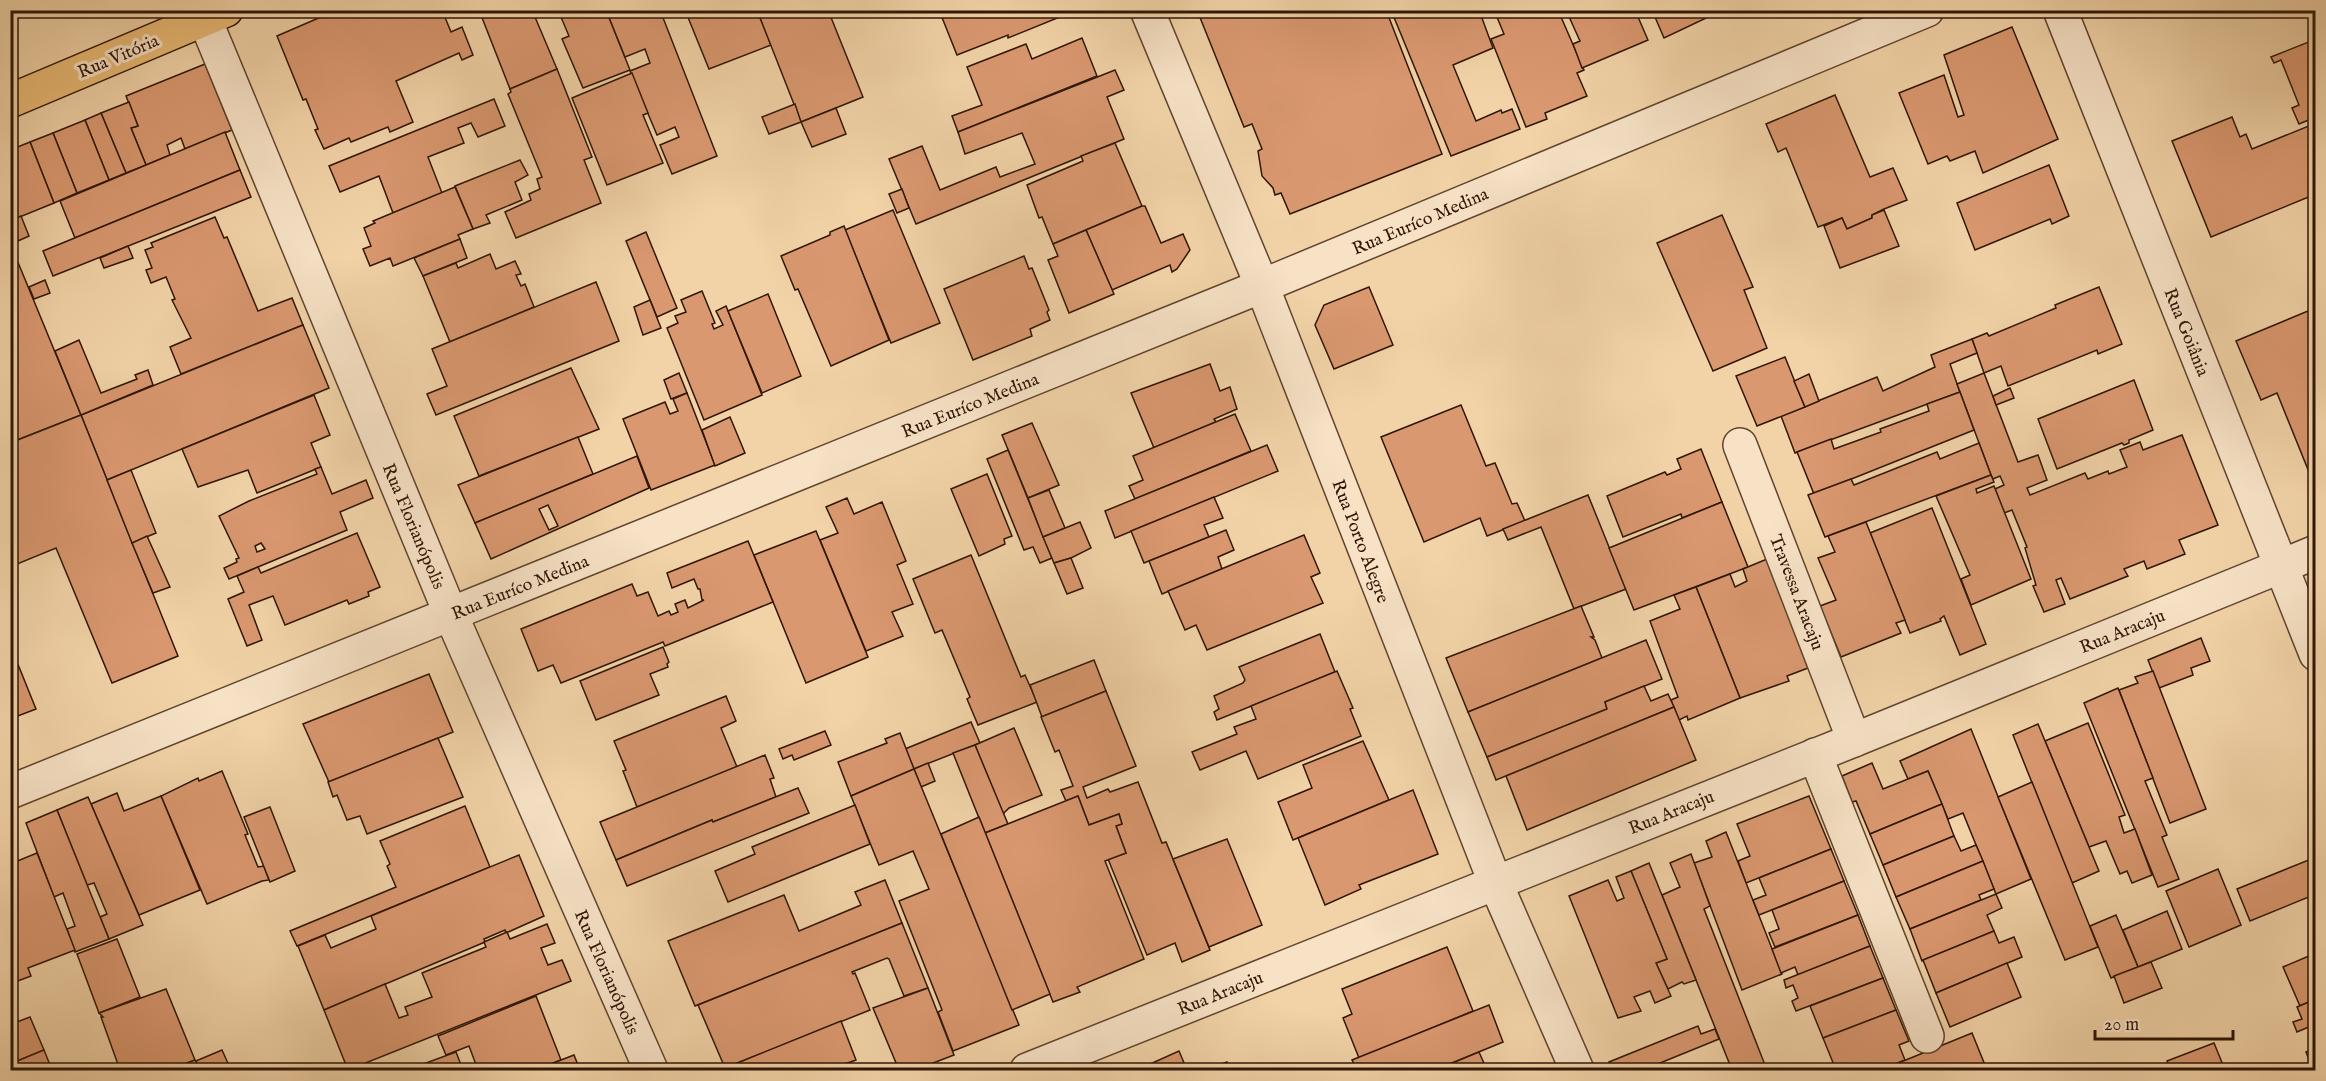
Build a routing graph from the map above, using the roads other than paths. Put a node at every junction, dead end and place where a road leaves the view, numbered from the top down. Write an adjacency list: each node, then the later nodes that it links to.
1 (1147, 10): 6 (street, Rua Porto Alegre)
2 (1927, 10): 6 (street, Rua Euríco Medina)
3 (2060, 10): 9 (street, Rua Goiânia)
4 (210, 13): 5 (main road, Rua Vitória); 10 (street, Rua Florianópolis)
5 (10, 101)
6 (1262, 286): 10 (street, Rua Euríco Medina); 15 (street, Rua Porto Alegre)
7 (1740, 445): 12 (street, Travessa Aracaju)
8 (2316, 552): 9 (street, Rua Aracaju)
9 (2280, 567): 11 (street, Rua Goiânia); 12 (street, Rua Aracaju)
10 (451, 615): 14 (street, Rua Euríco Medina); 17 (street, Rua Florianópolis)
11 (2316, 654)
12 (1854, 740): 13 (street, Rua Aracaju)
13 (1815, 755): 15 (street, Rua Aracaju); 16 (street)
14 (10, 792)
15 (1495, 882): 18 (street, Rua Aracaju); 19 (street, Rua Porto Alegre)
16 (1927, 1036)
17 (651, 1071)
18 (1027, 1071)
19 (1577, 1071)

